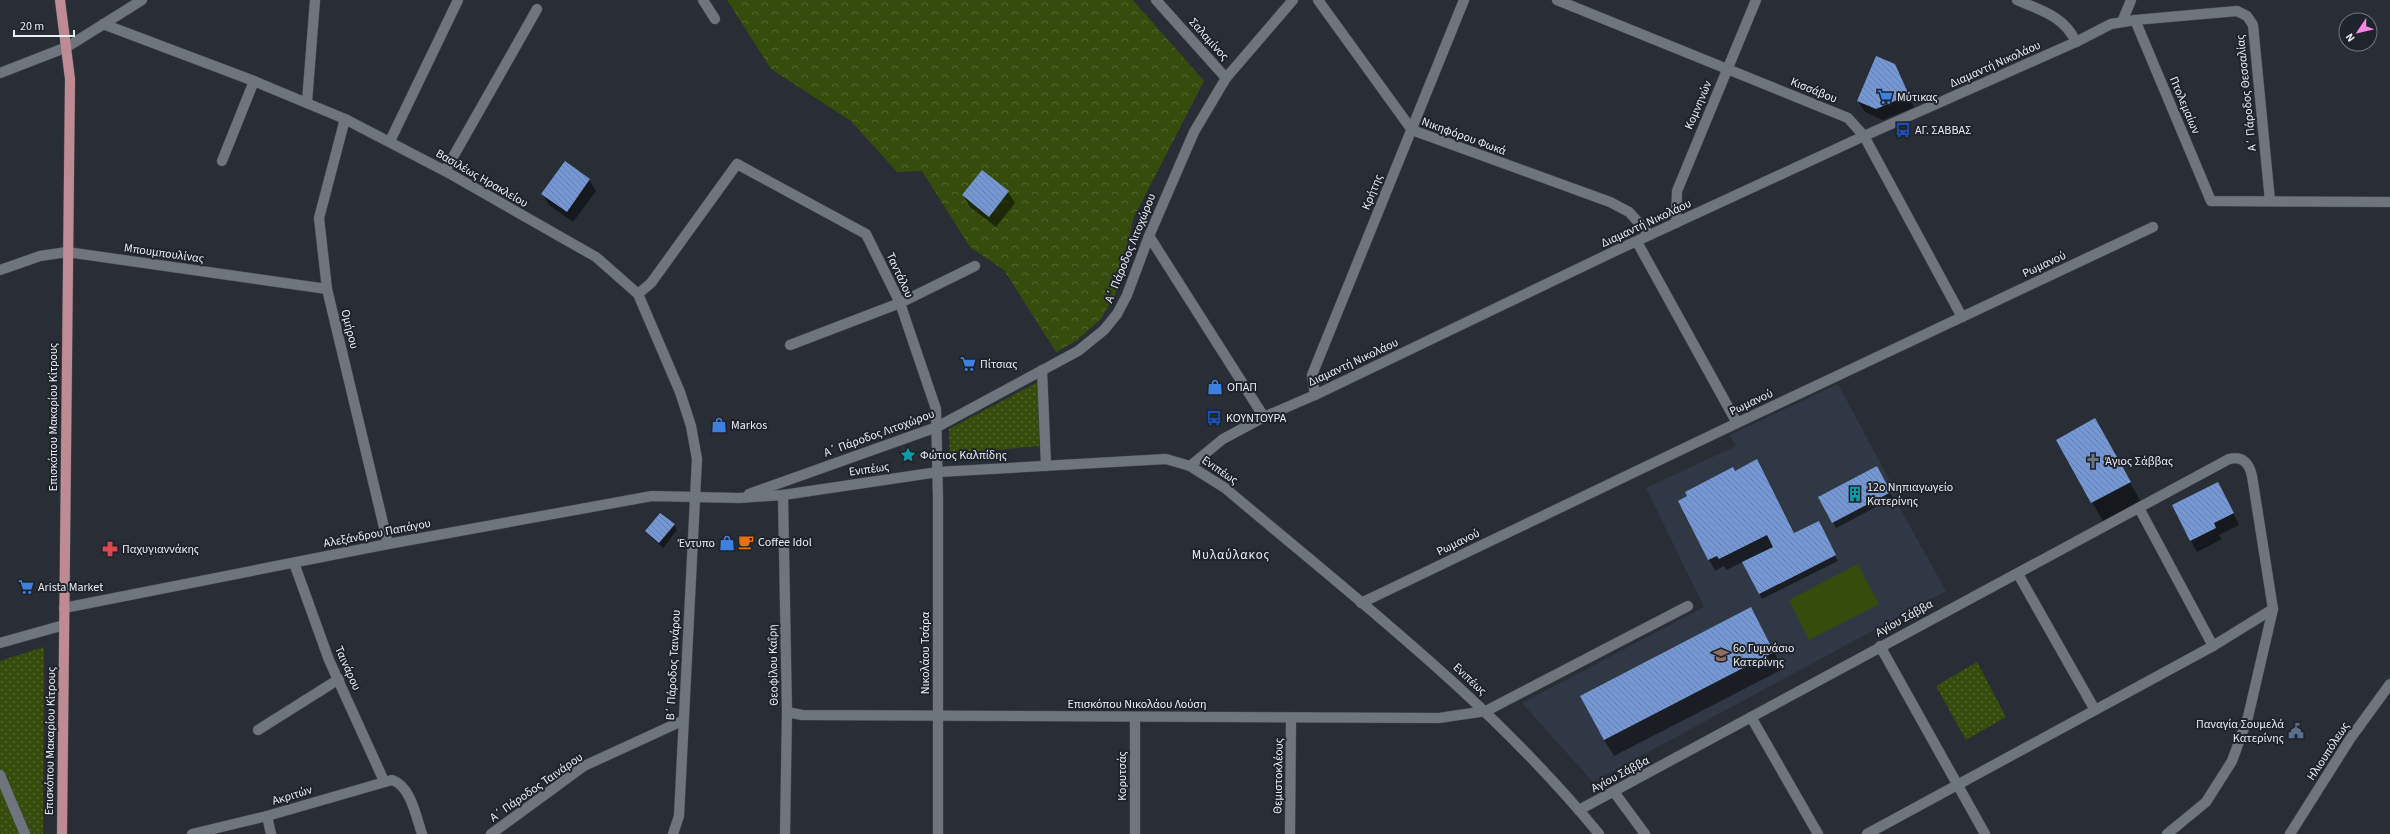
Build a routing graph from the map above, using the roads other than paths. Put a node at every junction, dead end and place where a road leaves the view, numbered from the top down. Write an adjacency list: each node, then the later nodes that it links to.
1 (60, 0): 20 (main road, Επισκόπου Μακαρίου Κίτρους)
2 (142, 0): 18 (street)
3 (315, 0): 25 (street)
4 (458, 0): 29 (street)
5 (703, 0): 15 (street)
6 (1156, 0): 23 (street, Σαλαμίνος)
7 (1293, 0): 23 (street, Α΄ Πάροδος Λιτοχώρου)
8 (1318, 0): 27 (street, Νικηφόρου Φωκά)
9 (1464, 0): 27 (street, Κρήτης)
10 (1557, 0): 21 (street, Κισσάβου)
11 (1756, 0): 21 (street, Κομνηνών)
12 (2017, 0): 19 (street)
13 (2130, 0): 17 (street)
14 (537, 9): 31 (street)
15 (715, 19)
16 (2135, 20): 17 (street, Α΄ Πάροδος Θεσσαλίας); 32 (street, Πτολεμαίων); 32 (street, Α΄ Πάροδος Θεσσαλίας)
17 (2122, 22): 19 (street, Διαμαντή Νικολάου)
18 (103, 24): 20 (street); 24 (street, Βασιλέως Ηρακλείου)
19 (2076, 42): 28 (street, Διαμαντή Νικολάου)
20 (67, 47): 22 (street); 39 (main road, Επισκόπου Μακαρίου Κίτρους)
21 (1728, 70): 28 (street, Κισσάβου); 34 (street, Κομνηνών)
22 (0, 73)
23 (1226, 78): 37 (street, Α΄ Πάροδος Λιτοχώρου)
24 (254, 81): 25 (street, Βασιλέως Ηρακλείου); 30 (street)
25 (307, 102): 26 (street, Βασιλέως Ηρακλείου)
26 (345, 119): 29 (street, Βασιλέως Ηρακλείου); 42 (street, Ομήρου)
27 (1412, 130): 36 (street, Νικηφόρου Φωκά); 48 (street, Κρήτης)
28 (1864, 136): 34 (street, Διαμαντή Νικολάου); 45 (street, Κισσάβου)
29 (390, 141): 31 (street, Βασιλέως Ηρακλείου)
30 (222, 161)
31 (445, 171): 43 (street, Βασιλέως Ηρακλείου)
32 (2270, 201): 33 (street)
33 (2390, 202)
34 (1676, 223): 36 (street, Διαμαντή Νικολάου)
35 (2153, 227): 45 (street, Ρωμανού)
36 (1650, 235): 38 (street, Διαμαντή Νικολάου)
37 (1149, 236): 47 (street, Α΄ Πάροδος Λιτοχώρου); 49 (street)
38 (1637, 242): 48 (street, Διαμαντή Νικολάου); 50 (street)
39 (67, 252): 41 (street, Μπουμπουλίνας); 42 (street, Μπουμπουλίνας); 64 (main road, Επισκόπου Μακαρίου Κίτρους)
40 (975, 266): 44 (street)
41 (0, 270)
42 (327, 289): 59 (street, Ομήρου)
43 (638, 294): 44 (street, Ταντάλου); 56 (street, Βασιλέως Ηρακλείου)
44 (900, 303): 46 (street); 51 (street, Ταντάλου)
45 (1962, 317): 50 (street, Ρωμανού)
46 (790, 345)
47 (1042, 370): 51 (street, Α΄ Πάροδος Λιτοχώρου); 52 (street)
48 (1315, 395): 49 (street, Διαμαντή Νικολάου)
49 (1264, 417): 53 (street, Διαμαντή Νικολάου)
50 (1737, 422): 62 (street, Ρωμανού)
51 (937, 427): 54 (street, Ταντάλου); 57 (street, Α΄ Πάροδος Λιτοχώρου)
52 (1046, 466): 53 (street, Ενιπέως); 54 (street, Ενιπέως)
53 (1190, 466): 62 (street, Ενιπέως)
54 (938, 472): 55 (street, Ενιπέως); 75 (street, Νικολάου Τσάρα)
55 (783, 495): 57 (street, Ενιπέως); 74 (street, Θεοφίλου Καΐρη)
56 (696, 497): 57 (street, Ενιπέως); 59 (street, Αλεξάνδρου Παπάγου); 79 (street, Β΄ Πάροδος Ταινάρου)
57 (739, 498)
58 (2139, 508): 61 (street, Αγίου Σάββα); 65 (street, Αγίου Σάββα); 69 (street)
59 (388, 544): 60 (street, Αλεξάνδρου Παπάγου)
60 (294, 563): 64 (street, Αλεξάνδρου Παπάγου); 70 (street, Ταινάρου)
61 (2018, 574): 68 (street, Αγίου Σάββα); 72 (street)
62 (1361, 603): 73 (street, Ενιπέως)
63 (1688, 606): 73 (street, Επισκόπου Νικολάου Λούση)
64 (64, 608): 66 (main road, Επισκόπου Μακαρίου Κίτρους)
65 (2273, 609): 69 (street); 103 (street)
66 (64, 625): 67 (street); 88 (main road, Επισκόπου Μακαρίου Κίτρους)
67 (0, 643)
68 (1880, 646): 77 (street, Αγίου Σάββα); 83 (street)
69 (2213, 646): 72 (street)
70 (339, 679): 80 (street); 82 (street, Ταινάρου)
71 (2390, 684): 104 (street, Ηλιουπόλεως)
72 (2095, 710): 83 (street)
73 (1486, 711): 78 (street, Επισκόπου Νικολάου Λούση); 85 (street, Ενιπέως)
74 (787, 712): 75 (street, Επισκόπου Νικολάου Λούση); 94 (street, Θεοφίλου Καΐρη)
75 (938, 716): 76 (street, Επισκόπου Νικολάου Λούση); 95 (street, Νικολάου Τσάρα)
76 (1135, 717): 78 (street, Επισκόπου Νικολάου Λούση); 96 (street, Κορυτσάς)
77 (1751, 717): 84 (street, Αγίου Σάββα); 100 (street)
78 (1291, 718): 97 (street, Θεμιστοκλέους)
79 (682, 721): 92 (street, Α΄ Πάροδος Ταινάρου); 93 (street, Β΄ Πάροδος Ταινάρου)
80 (258, 730)
81 (0, 774): 87 (street)
82 (384, 781): 86 (street, Ακριτών); 91 (street, Ακριτών)
83 (1958, 784): 101 (street); 102 (street)
84 (1614, 792): 85 (street, Αγίου Σάββα); 99 (street)
85 (1579, 810): 98 (street, Ενιπέως)
86 (267, 816): 89 (street, Ακριτών); 90 (street)
87 (26, 834)
88 (62, 834)
89 (192, 834)
90 (271, 834)
91 (422, 834)
92 (491, 834)
93 (673, 834)
94 (785, 834)
95 (938, 834)
96 (1135, 834)
97 (1290, 834)
98 (1599, 834)
99 (1645, 834)
100 (1818, 834)
101 (1867, 834)
102 (1985, 834)
103 (2167, 834)
104 (2290, 834)

